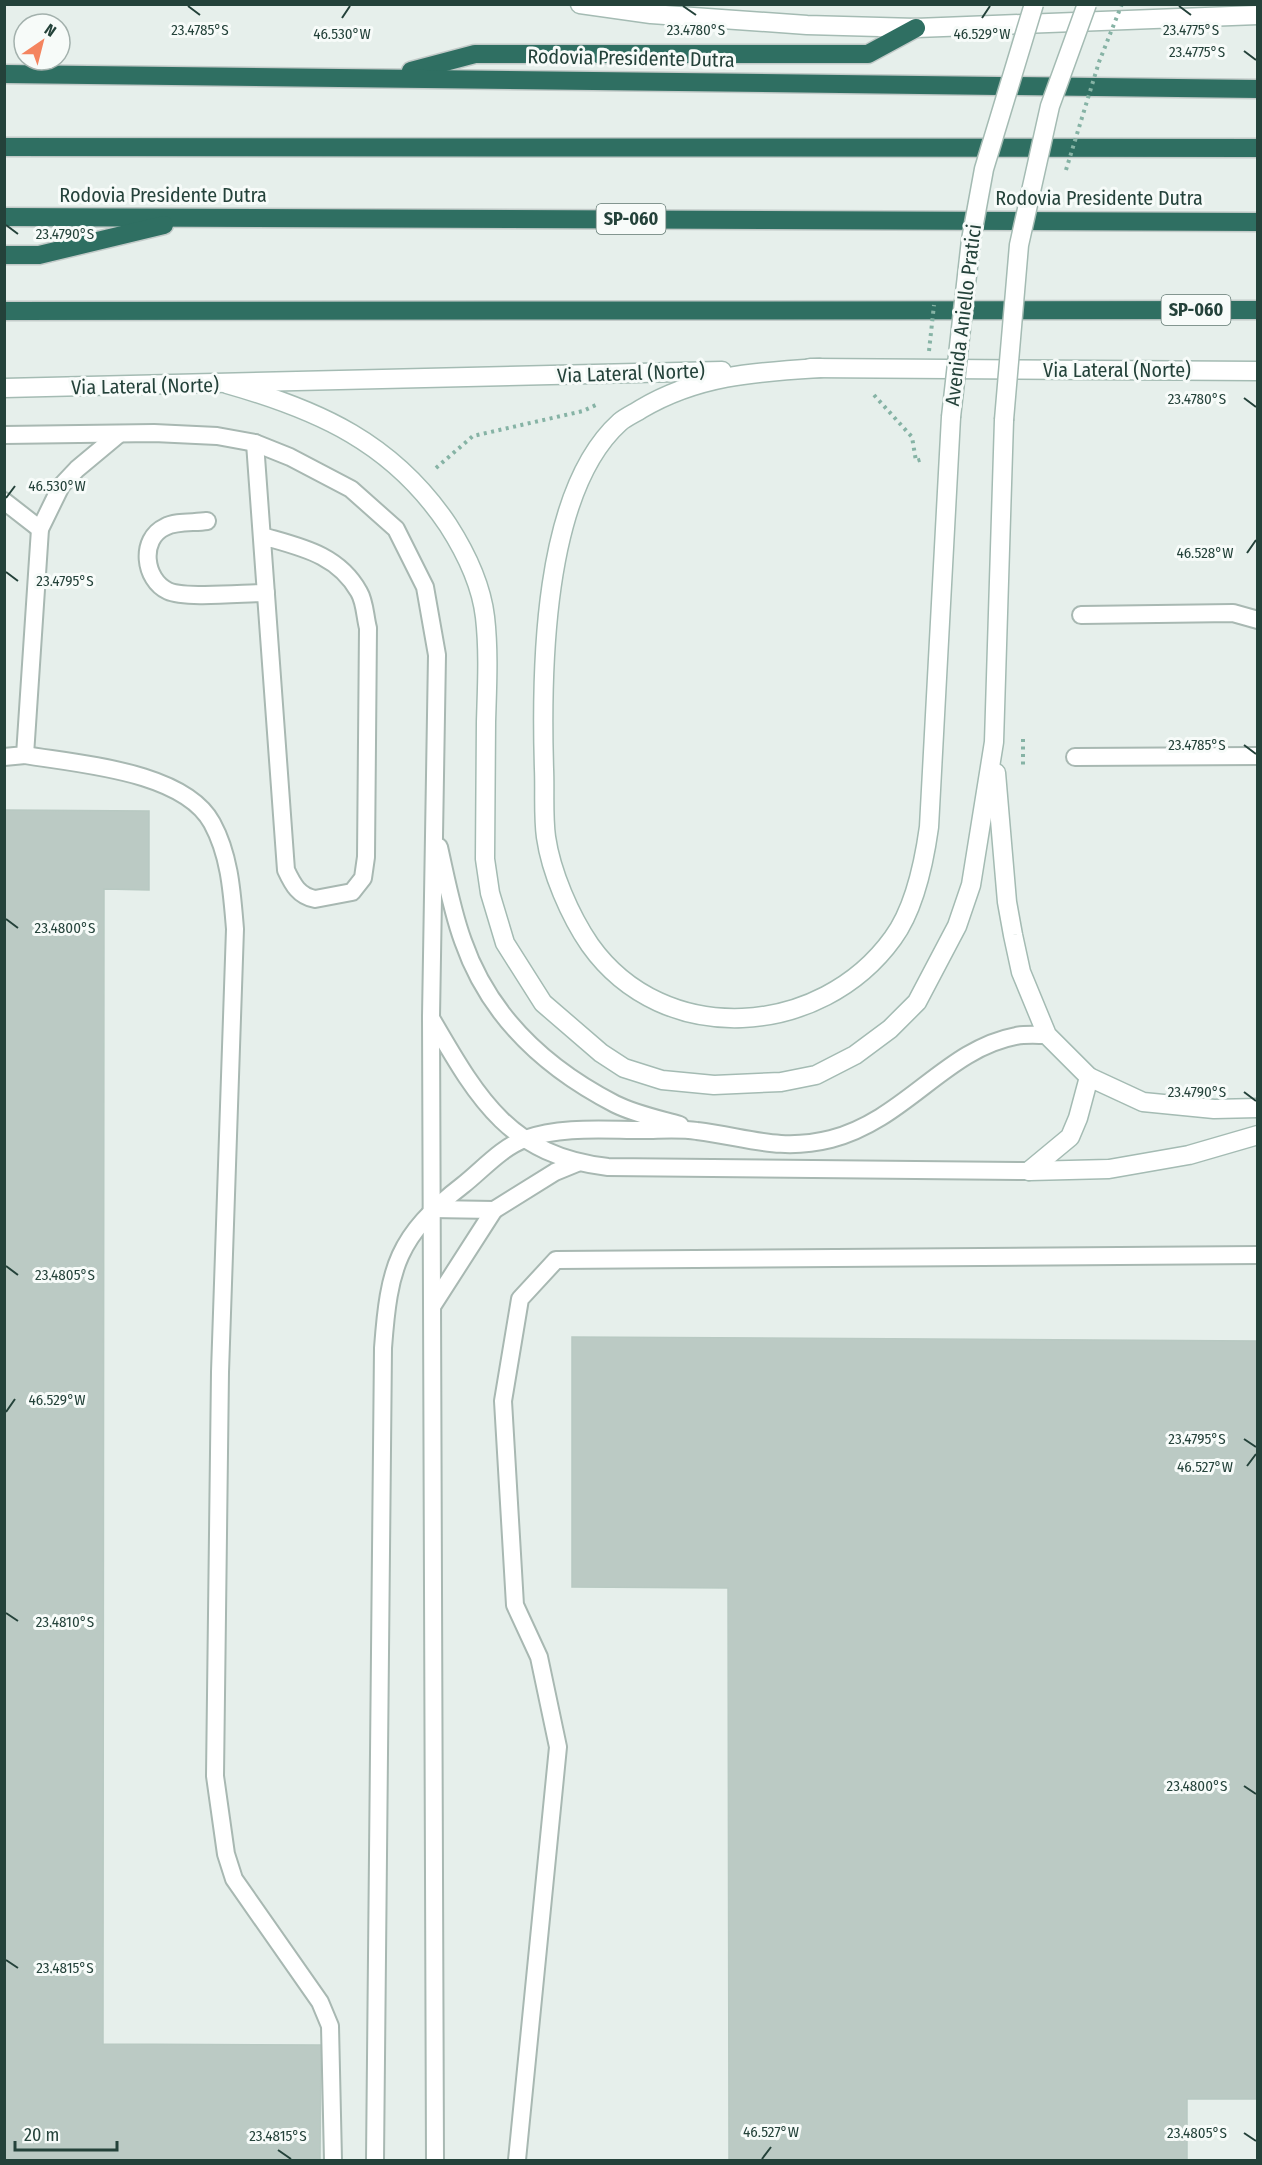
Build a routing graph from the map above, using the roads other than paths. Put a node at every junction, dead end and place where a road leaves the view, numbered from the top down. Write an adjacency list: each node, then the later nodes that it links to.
1 (580, 4): 5 (main road)
2 (1034, 4): 19 (main road, Avenida Aniello Pratici, bridge)
3 (1087, 4): 33 (main road, bridge)
4 (1257, 15): 5 (main road)
5 (916, 28): 7 (highway)
6 (4, 74): 7 (highway, Rodovia Presidente Dutra)
7 (390, 76): 8 (highway, Rodovia Presidente Dutra)
8 (1257, 89)
9 (4, 147): 10 (highway)
10 (1257, 148)
11 (4, 217): 12 (highway, Rodovia Presidente Dutra / SP-060)
12 (193, 218): 13 (highway, Rodovia Presidente Dutra / SP-060); 16 (highway)
13 (1160, 220): 14 (highway, Rodovia Presidente Dutra / SP-060); 15 (highway, SP-060)
14 (1257, 222)
15 (1257, 227)
16 (4, 255)
17 (4, 310): 18 (highway, SP-060)
18 (1257, 310)
19 (820, 368): 20 (main road, Via Lateral (Norte)); 21 (main road, Via Lateral (Norte))
20 (1257, 371)
21 (227, 384): 22 (main road, Via Lateral (Norte)); 33 (main road)
22 (4, 388)
23 (119, 434): 24 (lane); 25 (lane); 28 (lane)
24 (4, 435)
25 (255, 443): 29 (lane); 38 (lane)
26 (4, 501): 28 (lane)
27 (207, 521): 30 (lane)
28 (40, 529): 34 (lane)
29 (262, 536): 30 (lane); 30 (lane)
30 (266, 593)
31 (1081, 615): 32 (lane)
32 (1257, 620)
33 (994, 742): 40 (main road)
34 (25, 755): 37 (lane); 52 (lane)
35 (1257, 756): 36 (lane)
36 (1075, 757)
37 (4, 758)
38 (433, 826): 39 (lane); 43 (lane)
39 (431, 1017): 45 (lane); 48 (lane)
40 (1047, 1035): 41 (main road); 43 (lane)
41 (1089, 1077): 42 (main road); 47 (main road)
42 (1257, 1108)
43 (695, 1130): 45 (lane)
44 (1257, 1135): 47 (main road)
45 (523, 1139): 46 (lane); 48 (lane)
46 (577, 1163): 47 (lane); 49 (lane)
47 (1029, 1171)
48 (432, 1209): 49 (lane); 51 (lane); 53 (lane)
49 (494, 1210): 51 (lane)
50 (1257, 1255): 55 (lane)
51 (432, 1306): 54 (lane)
52 (333, 2160)
53 (375, 2160)
54 (435, 2160)
55 (517, 2160)

